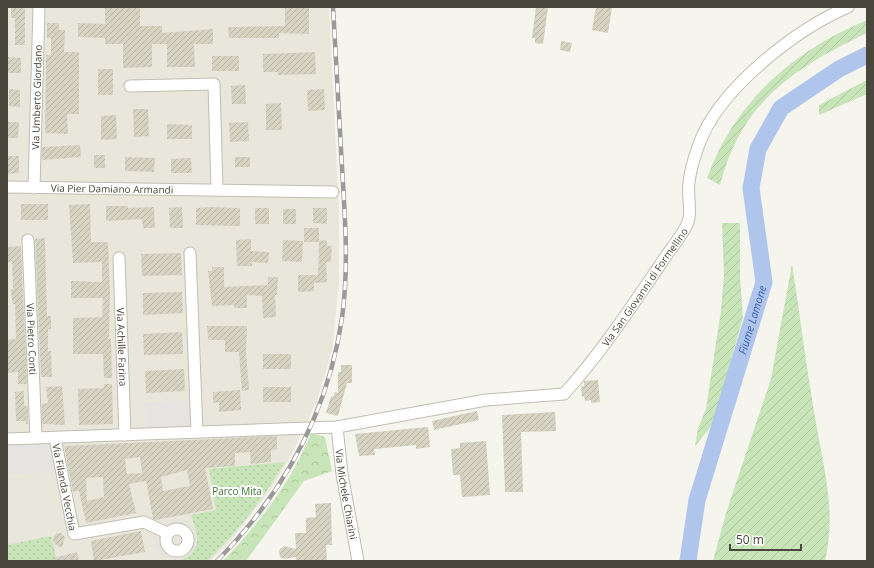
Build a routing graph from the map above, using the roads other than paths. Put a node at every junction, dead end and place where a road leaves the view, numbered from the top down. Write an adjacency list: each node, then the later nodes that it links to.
1 (38, 7): 5 (street, Via Umberto Giordano)
2 (848, 7): 11 (street, Via San Giovanni di Formellino)
3 (130, 86): 6 (street)
4 (7, 187): 5 (street, Via Pier Damiano Armandi)
5 (34, 188): 6 (street, Via Pier Damiano Armandi)
6 (217, 190): 7 (street, Via Pier Damiano Armandi)
7 (333, 192)
8 (28, 240): 14 (street, Via Pietro Conti)
9 (190, 254): 12 (street)
10 (119, 258): 13 (street, Via Achille Farina)
11 (337, 427): 12 (street, Via Filanda Vecchia); 18 (street, Via Michele Chiarini)
12 (197, 432): 13 (street, Via Filanda Vecchia)
13 (125, 435): 15 (street, Via Filanda Vecchia)
14 (36, 438): 15 (street, Via Filanda Vecchia); 16 (street, Via Filanda Vecchia)
15 (55, 438): 17 (street, Via Filanda Vecchia)
16 (7, 439)
17 (167, 533)
18 (358, 561)

